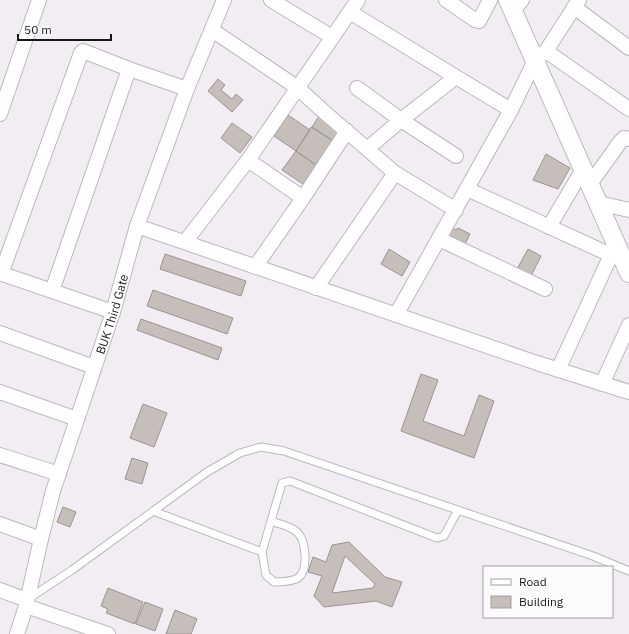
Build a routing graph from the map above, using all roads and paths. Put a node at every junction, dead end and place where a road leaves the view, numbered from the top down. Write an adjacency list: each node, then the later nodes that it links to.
1 (39, 0): 21 (street)
2 (224, 0): 10 (street, BUK Third Gate)
3 (271, 0): 11 (street)
4 (358, 0): 9 (street)
5 (446, 0): 6 (street)
6 (490, 0)
7 (514, 3): 13 (street)
8 (576, 4): 12 (street); 13 (street)
9 (350, 12): 11 (street); 15 (street)
10 (212, 30): 16 (street); 18 (street, BUK Third Gate)
11 (332, 37): 16 (street)
12 (629, 48)
13 (540, 55): 19 (street); 20 (street); 29 (street)
14 (129, 69): 18 (street); 41 (street); 45 (street)
15 (456, 77): 20 (street); 22 (street)
16 (298, 88): 23 (street); 27 (street)
17 (357, 88): 22 (street)
18 (187, 89): 35 (street, BUK Third Gate)
19 (629, 109)
20 (511, 110): 30 (street)
21 (0, 114)
22 (401, 120): 25 (street); 26 (street)
23 (347, 131): 25 (street); 31 (street)
24 (629, 139): 29 (street)
25 (367, 149): 28 (street)
26 (456, 156)
27 (248, 160): 31 (street); 38 (street)
28 (394, 173): 33 (street); 43 (street)
29 (587, 177): 32 (street); 36 (street)
30 (467, 189): 33 (street); 36 (street)
31 (303, 198): 40 (street)
32 (598, 204): 34 (street); 39 (street)
33 (456, 210): 37 (street)
34 (629, 210)
35 (137, 226): 38 (street); 46 (street, BUK Third Gate)
36 (549, 227): 39 (street)
37 (439, 239): 44 (street); 47 (street)
38 (185, 242): 40 (street)
39 (613, 248): 42 (street); 51 (street)
40 (255, 267): 43 (street)
41 (0, 273): 45 (street)
42 (629, 273)
43 (316, 288): 47 (street)
44 (544, 289)
45 (52, 291): 46 (street)
46 (113, 312): 50 (street, BUK Third Gate)
47 (396, 315): 51 (street)
48 (629, 326): 52 (street)
49 (0, 332): 50 (street)
50 (94, 367): 55 (street, BUK Third Gate)
51 (558, 370): 52 (street)
52 (602, 384): 54 (street)
53 (0, 392): 55 (street)
54 (629, 392)
55 (77, 419): 57 (street, BUK Third Gate)
56 (0, 455): 57 (street)
57 (59, 474): 62 (street, BUK Third Gate)
58 (458, 510): 59 (lane); 60 (lane); 64 (lane)
59 (153, 511): 63 (lane); 66 (lane)
60 (271, 521): 63 (lane); 63 (lane)
61 (0, 524): 62 (street)
62 (41, 539): 66 (street, BUK Third Gate)
63 (262, 552)
64 (629, 571)
65 (0, 590): 66 (street)
66 (26, 603): 67 (street, BUK Third Gate); 68 (street)
67 (17, 634)
68 (108, 634)

